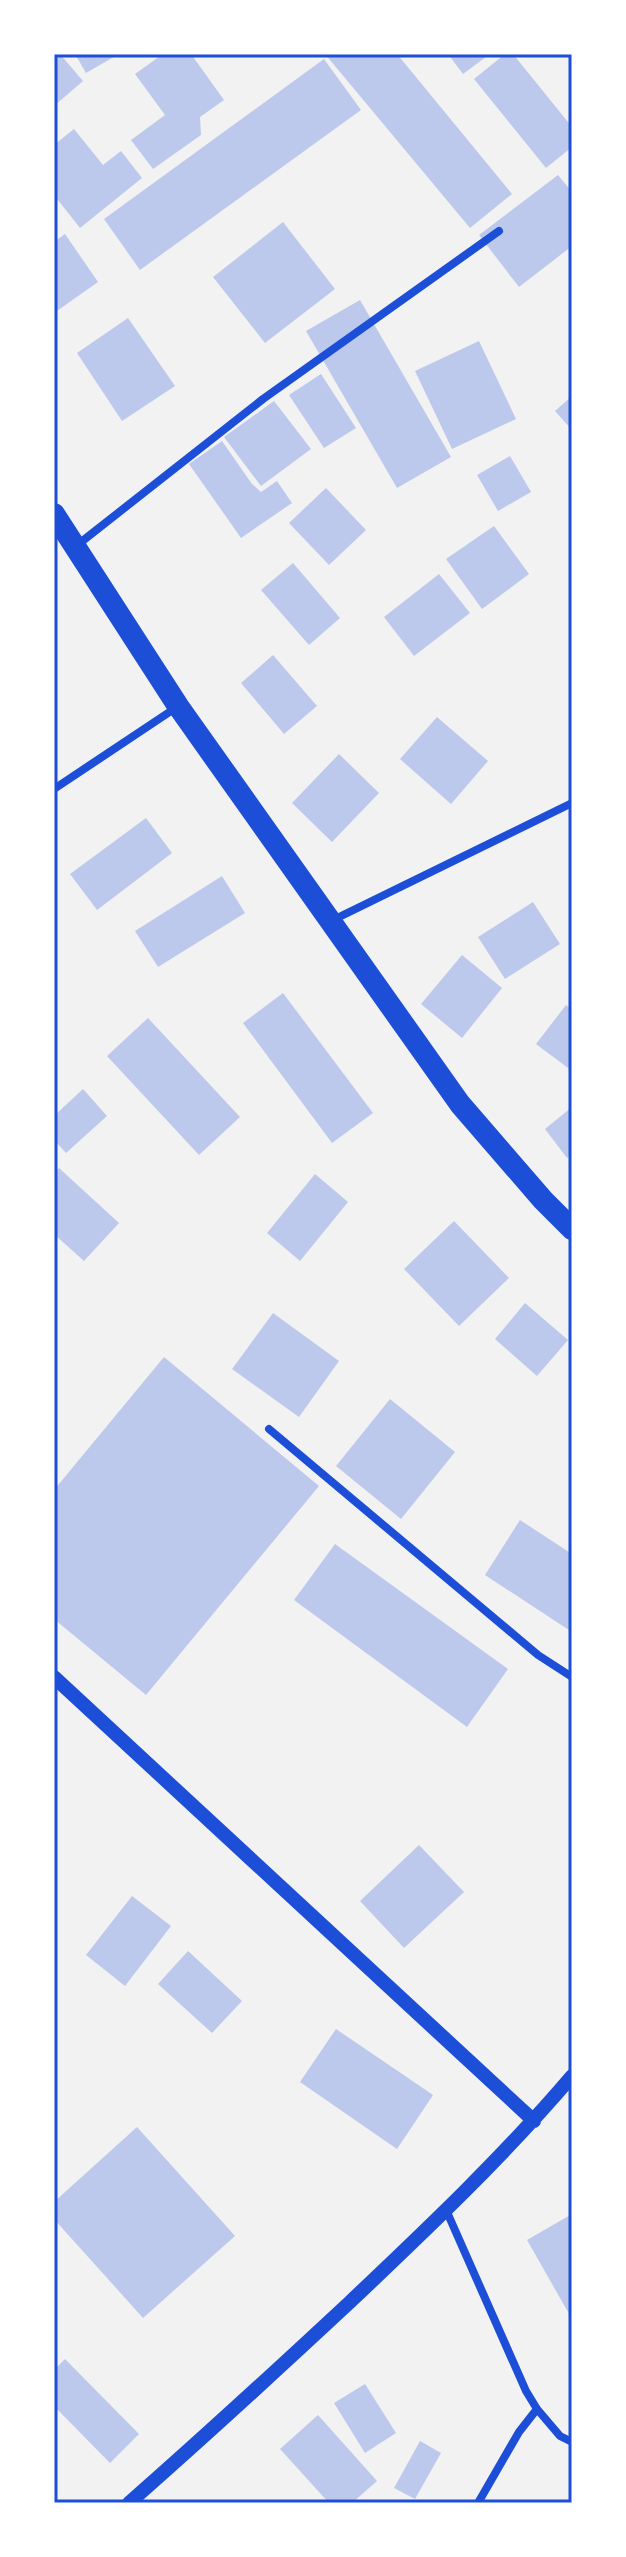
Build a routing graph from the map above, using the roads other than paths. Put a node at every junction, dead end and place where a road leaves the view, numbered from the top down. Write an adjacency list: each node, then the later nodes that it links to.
1 (499, 231): 3 (street)
2 (54, 514): 3 (highway)
3 (75, 546): 4 (highway)
4 (178, 706): 5 (street); 7 (highway)
5 (54, 789)
6 (572, 803): 7 (street)
7 (329, 922): 8 (highway)
8 (572, 1229)
9 (269, 1429): 11 (street)
10 (54, 1677): 13 (street)
11 (572, 1677)
12 (572, 2076): 13 (street)
13 (534, 2121): 14 (street)
14 (447, 2212): 15 (street); 17 (street)
15 (537, 2409): 16 (street); 18 (street)
16 (572, 2442)
17 (129, 2503)
18 (478, 2503)

